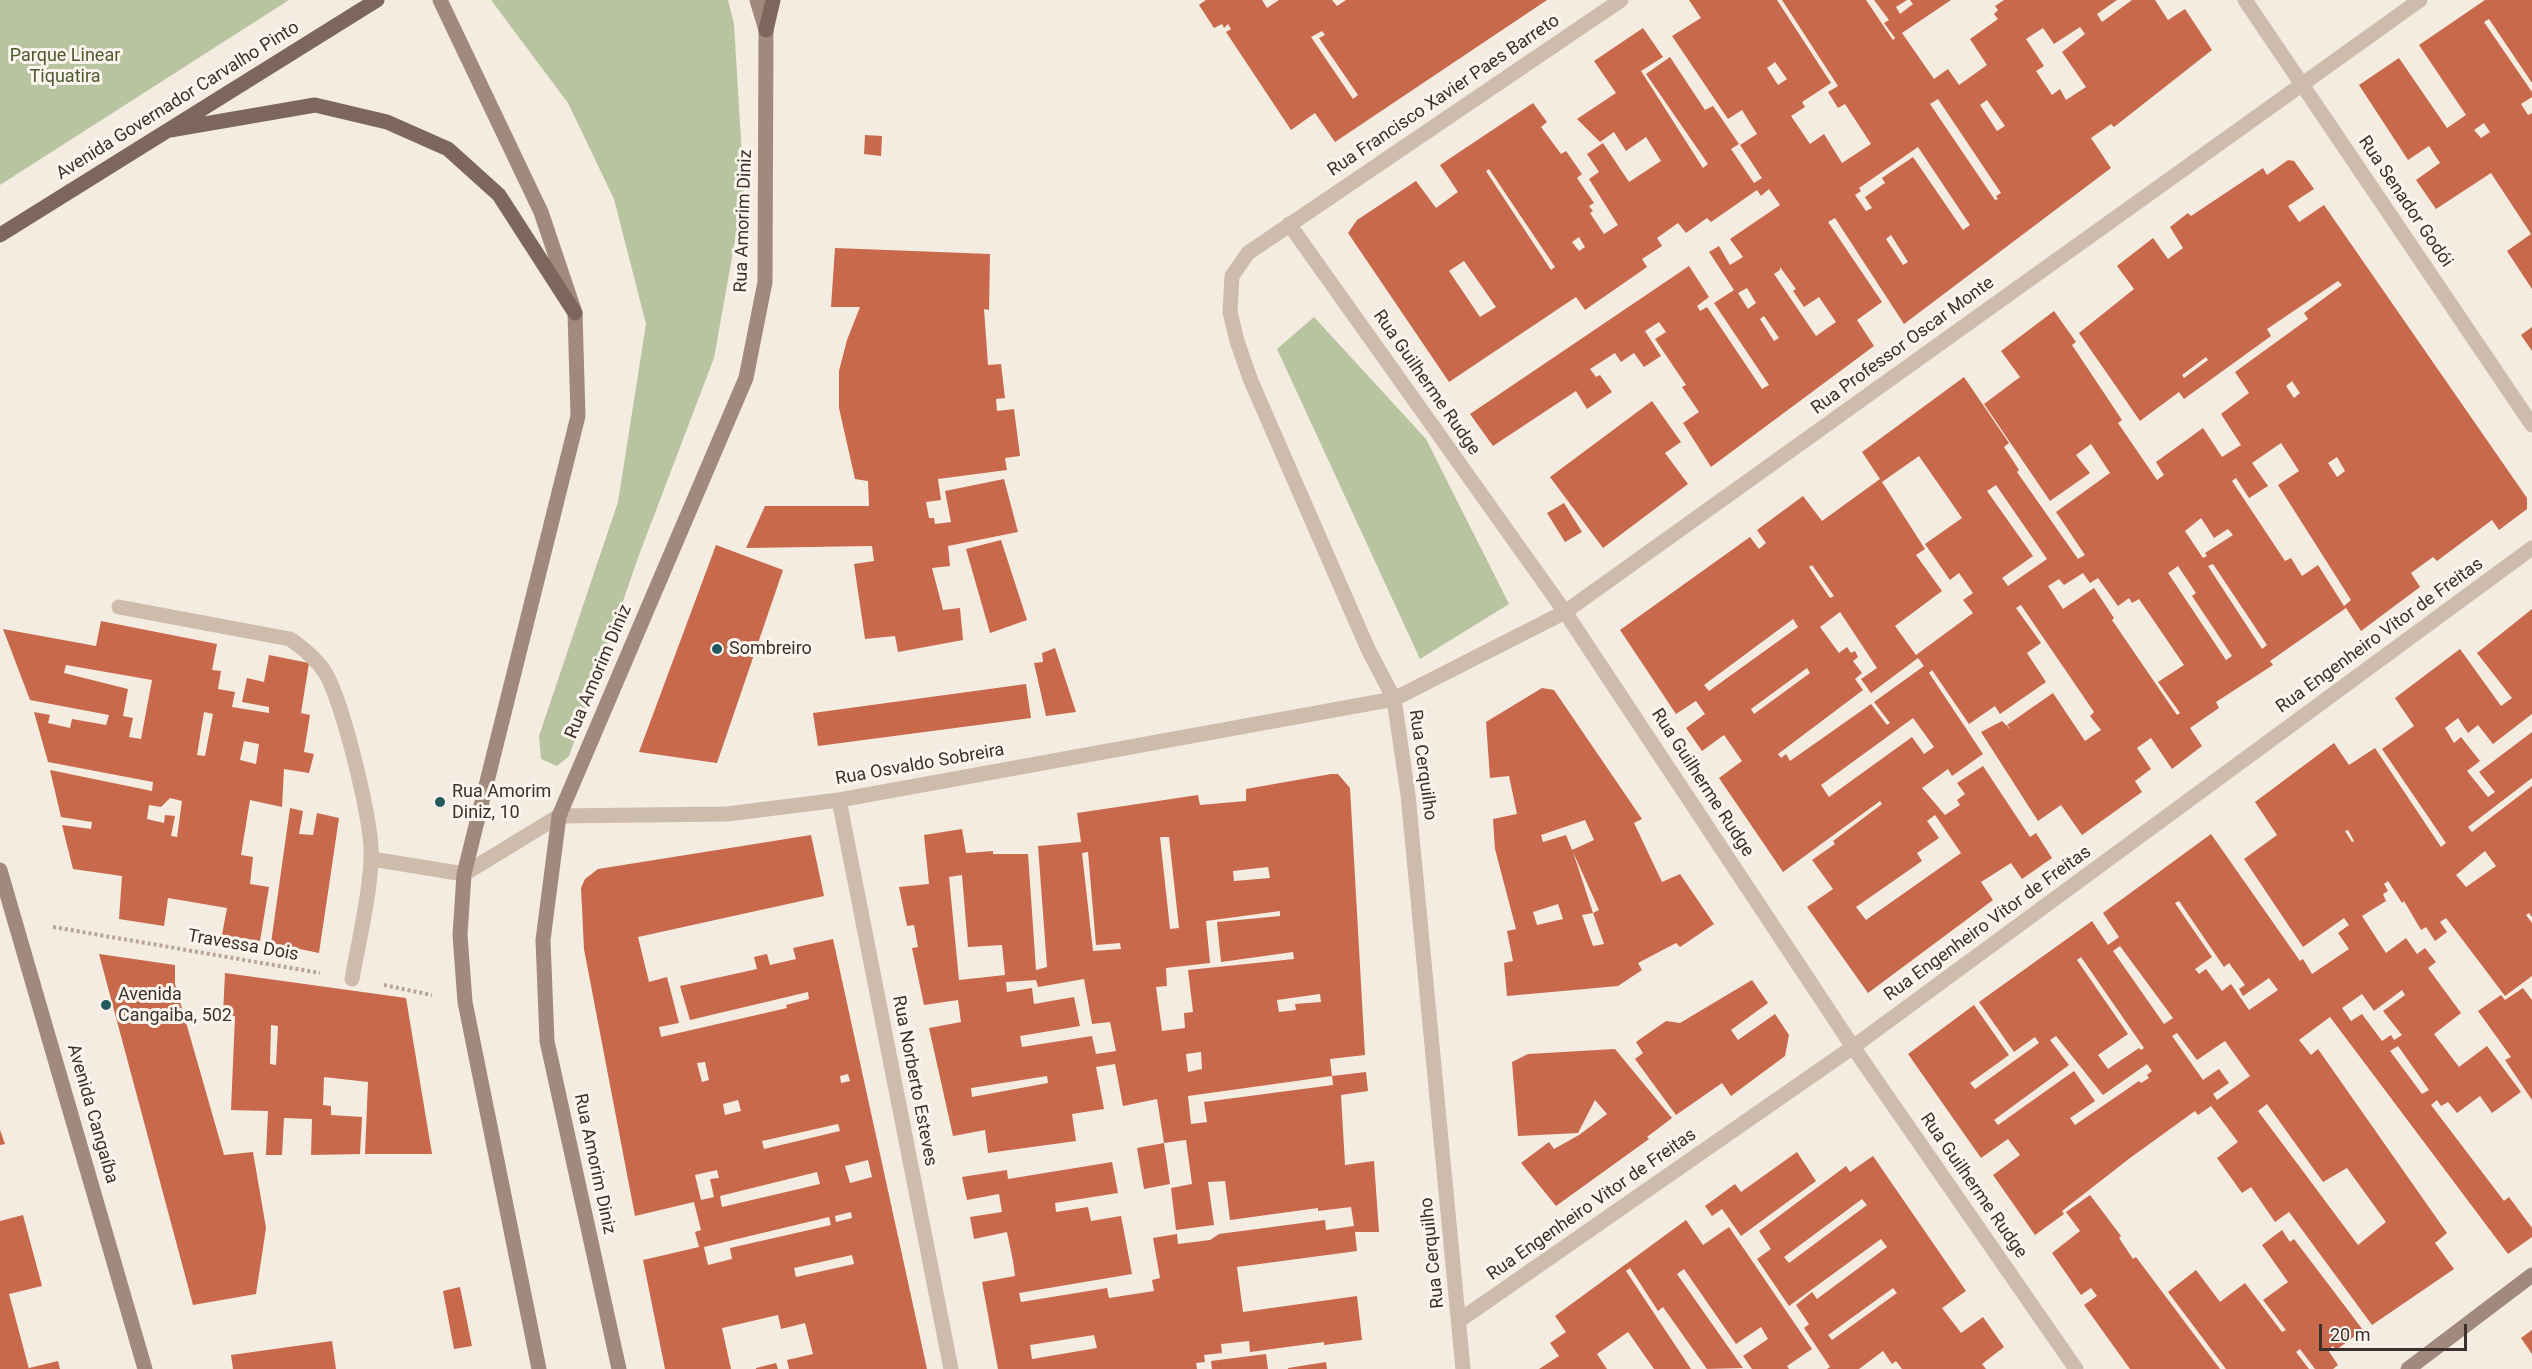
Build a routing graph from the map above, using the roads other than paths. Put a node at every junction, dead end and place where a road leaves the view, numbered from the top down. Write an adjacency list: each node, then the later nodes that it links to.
1 (377, 0): 10 (main road, Avenida Governador Carvalho Pinto)
2 (440, 0): 13 (street)
3 (756, 0): 8 (street, Rua Amorim Diniz)
4 (773, 0): 8 (main road)
5 (1621, 0): 11 (street, Rua Francisco Xavier Paes Barreto)
6 (2245, 0): 9 (street, Rua Senador Godói)
7 (2421, 0): 9 (street, Rua Professor Oscar Monte)
8 (766, 30): 20 (street, Rua Amorim Diniz)
9 (2301, 83): 14 (street, Rua Senador Godói); 17 (street, Rua Professor Oscar Monte)
10 (171, 130): 12 (main road, Avenida Governador Carvalho Pinto); 13 (main road)
11 (1289, 224): 17 (street, Rua Guilherme Rudge); 18 (street, Rua Cerquilho)
12 (0, 235)
13 (575, 313): 23 (street)
14 (2532, 425)
15 (2532, 548): 25 (street, Rua Engenheiro Vitor de Freitas)
16 (119, 608): 21 (street)
17 (1565, 612): 18 (street, Rua Professor Oscar Monte); 25 (street, Rua Guilherme Rudge)
18 (1394, 699): 19 (street, Rua Osvaldo Sobreira); 27 (street, Rua Cerquilho)
19 (838, 800): 20 (street, Rua Osvaldo Sobreira); 31 (street, Rua Norberto Esteves)
20 (559, 816): 23 (street); 30 (street, Rua Amorim Diniz)
21 (372, 859): 23 (street); 24 (street)
22 (0, 870): 28 (street, Avenida Cangaíba)
23 (464, 874): 29 (street)
24 (352, 978)
25 (1853, 1047): 27 (street, Rua Engenheiro Vitor de Freitas); 33 (street, Rua Guilherme Rudge)
26 (2532, 1275): 34 (street)
27 (1460, 1320): 32 (street, Rua Cerquilho)
28 (145, 1369)
29 (539, 1369)
30 (619, 1369)
31 (951, 1369)
32 (1463, 1369)
33 (2076, 1369)
34 (2408, 1369)

